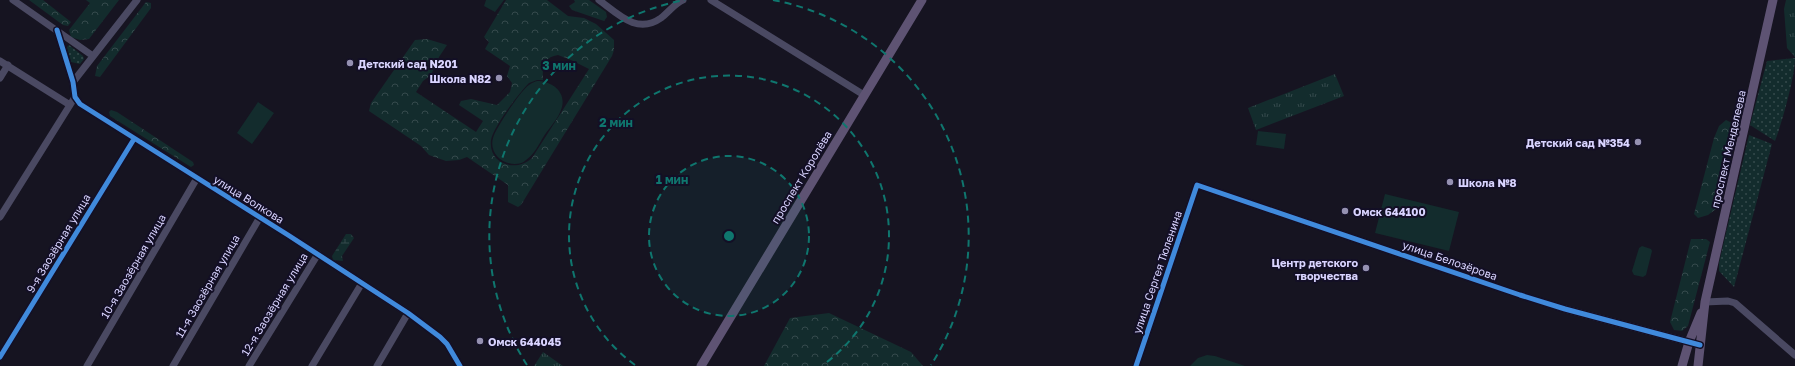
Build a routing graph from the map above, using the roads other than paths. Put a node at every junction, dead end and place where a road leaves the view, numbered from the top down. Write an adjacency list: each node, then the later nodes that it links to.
1 (13, 0): 8 (street)
2 (137, 0): 9 (street)
3 (599, 0): 4 (street)
4 (683, 0)
5 (710, 0): 14 (street)
6 (922, 0): 14 (main road, проспект Королёва)
7 (1773, 0): 24 (main road, проспект Менделеева)
8 (57, 30): 9 (street); 13 (street)
9 (93, 56): 13 (street)
10 (0, 61): 11 (street)
11 (8, 65): 12 (street); 16 (street)
12 (0, 78)
13 (73, 82): 15 (street)
14 (864, 95): 36 (main road, проспект Королёва)
15 (75, 97): 16 (street); 17 (street, улица Волкова)
16 (70, 105): 20 (street)
17 (134, 139): 18 (street, улица Волкова); 29 (street, 9-я Заозёрная улица)
18 (197, 178): 21 (street, улица Волкова); 30 (street, 10-я Заозёрная улица)
19 (1197, 185): 26 (street, улица Белозёрова); 37 (street, улица Сергея Тюленина)
20 (0, 217)
21 (260, 218): 22 (street, улица Волкова); 31 (street, 11-я Заозёрная улица)
22 (318, 254): 23 (street, улица Волкова); 32 (street, 12-я Заозёрная улица)
23 (362, 284): 25 (street, улица Волкова); 33 (street)
24 (1705, 302): 26 (main road, проспект Менделеева); 27 (main road, проспект Менделеева); 28 (street)
25 (408, 313): 34 (street); 35 (street, улица Волкова)
26 (1689, 342): 27 (street, улица Белозёрова); 38 (main road, проспект Менделеева)
27 (1700, 345): 39 (main road, проспект Менделеева)
28 (1795, 355)
29 (0, 357)
30 (87, 366)
31 (173, 366)
32 (249, 366)
33 (312, 366)
34 (377, 366)
35 (460, 366)
36 (701, 366)
37 (1136, 366)
38 (1682, 366)
39 (1698, 366)

